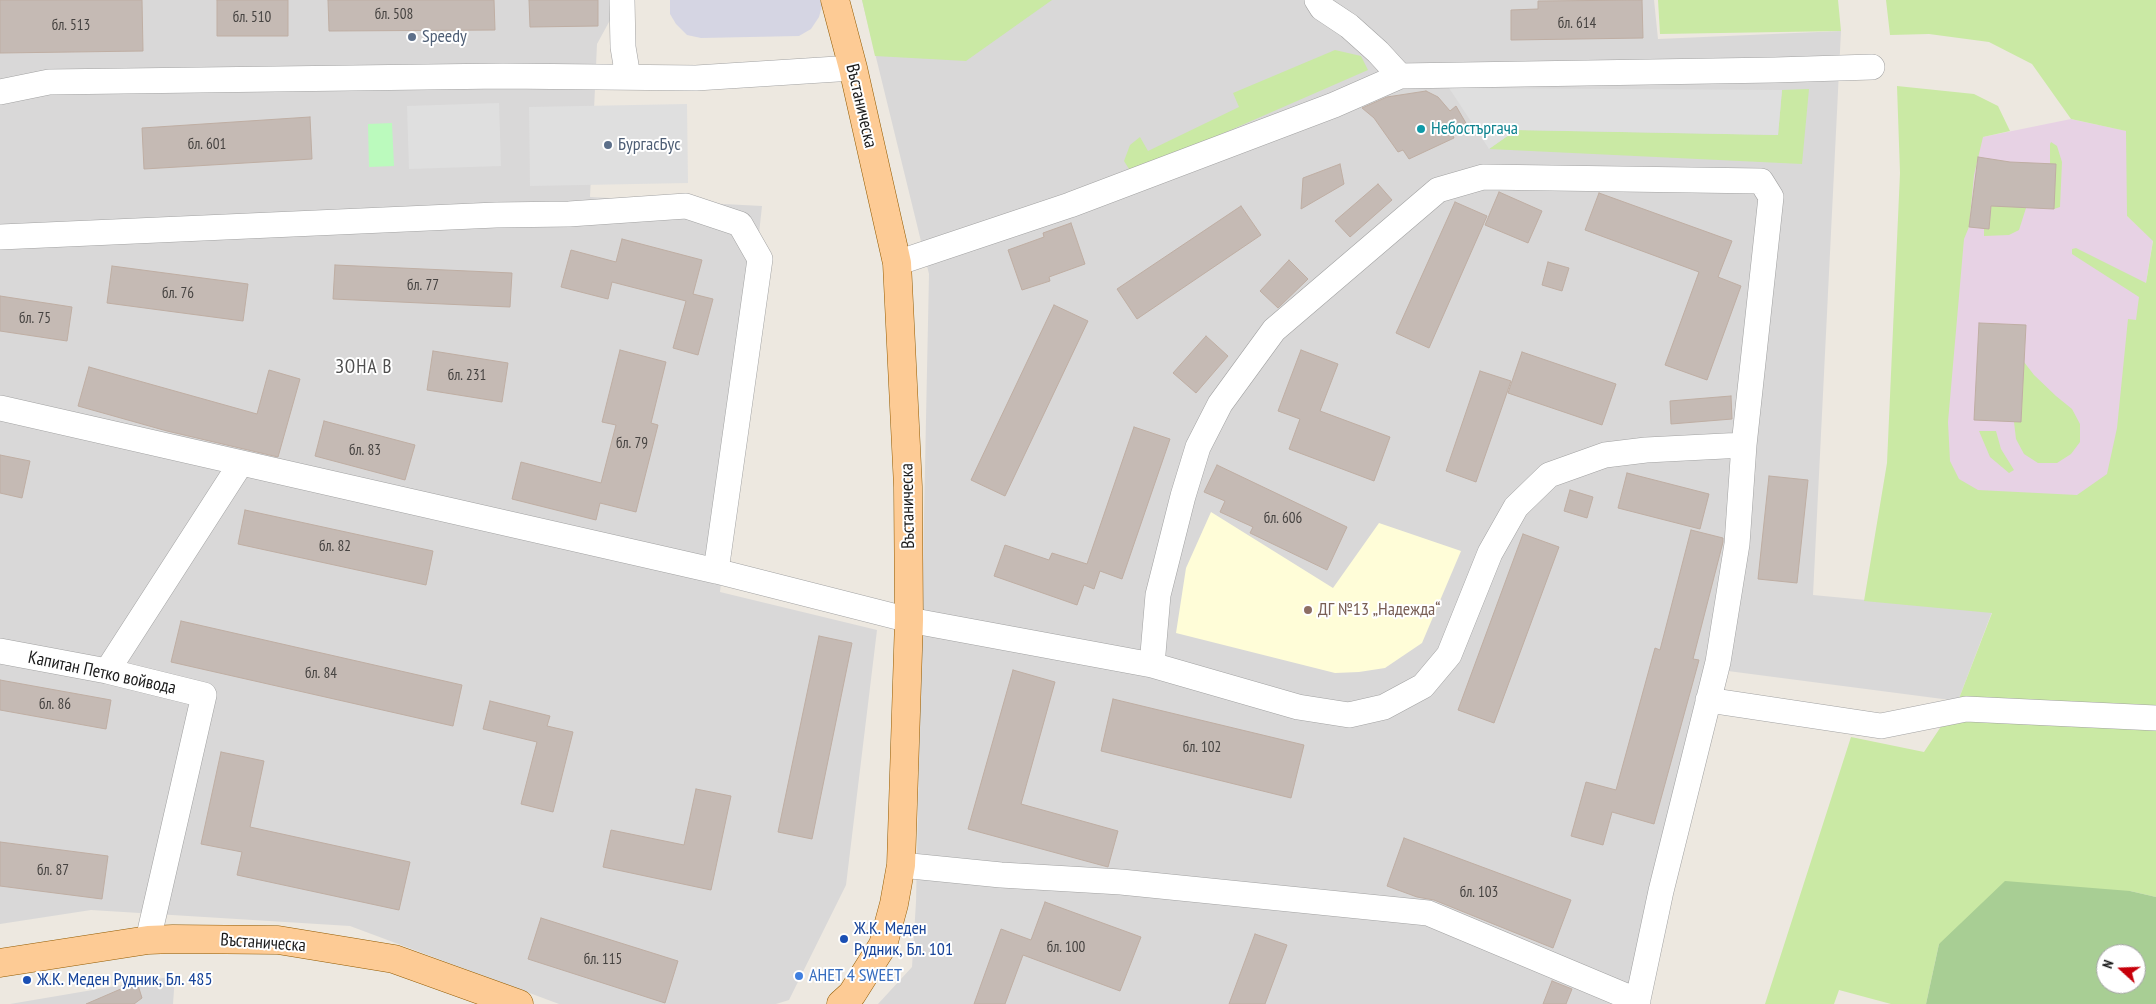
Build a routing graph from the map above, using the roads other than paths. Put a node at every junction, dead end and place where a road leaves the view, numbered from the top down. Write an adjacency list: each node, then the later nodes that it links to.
1 (622, 0): 7 (street)
2 (834, 0): 5 (main road, Въстаническа)
3 (1317, 0): 6 (street)
4 (1872, 67): 6 (street)
5 (853, 68): 7 (street); 10 (main road, Въстаническа)
6 (1400, 76): 10 (street)
7 (628, 77): 8 (street)
8 (0, 92)
9 (0, 237): 14 (street)
10 (897, 263): 15 (main road, Въстаническа)
11 (0, 408): 13 (street)
12 (1744, 445): 17 (street); 17 (street); 19 (street)
13 (241, 464): 14 (street); 18 (street)
14 (716, 571): 15 (street)
15 (909, 620): 17 (street); 21 (main road, Въстаническа)
16 (0, 651): 18 (street, Капитан Петко войвода)
17 (1152, 666)
18 (107, 671): 22 (street, Капитан Петко войвода)
19 (1708, 700): 20 (street); 24 (street)
20 (2156, 718)
21 (901, 865): 24 (street); 26 (main road, Въстаническа)
22 (148, 940): 23 (main road, Въстаническа); 25 (main road, Въстаническа)
23 (0, 963)
24 (1638, 1003)
25 (519, 1004)
26 (841, 1004)

